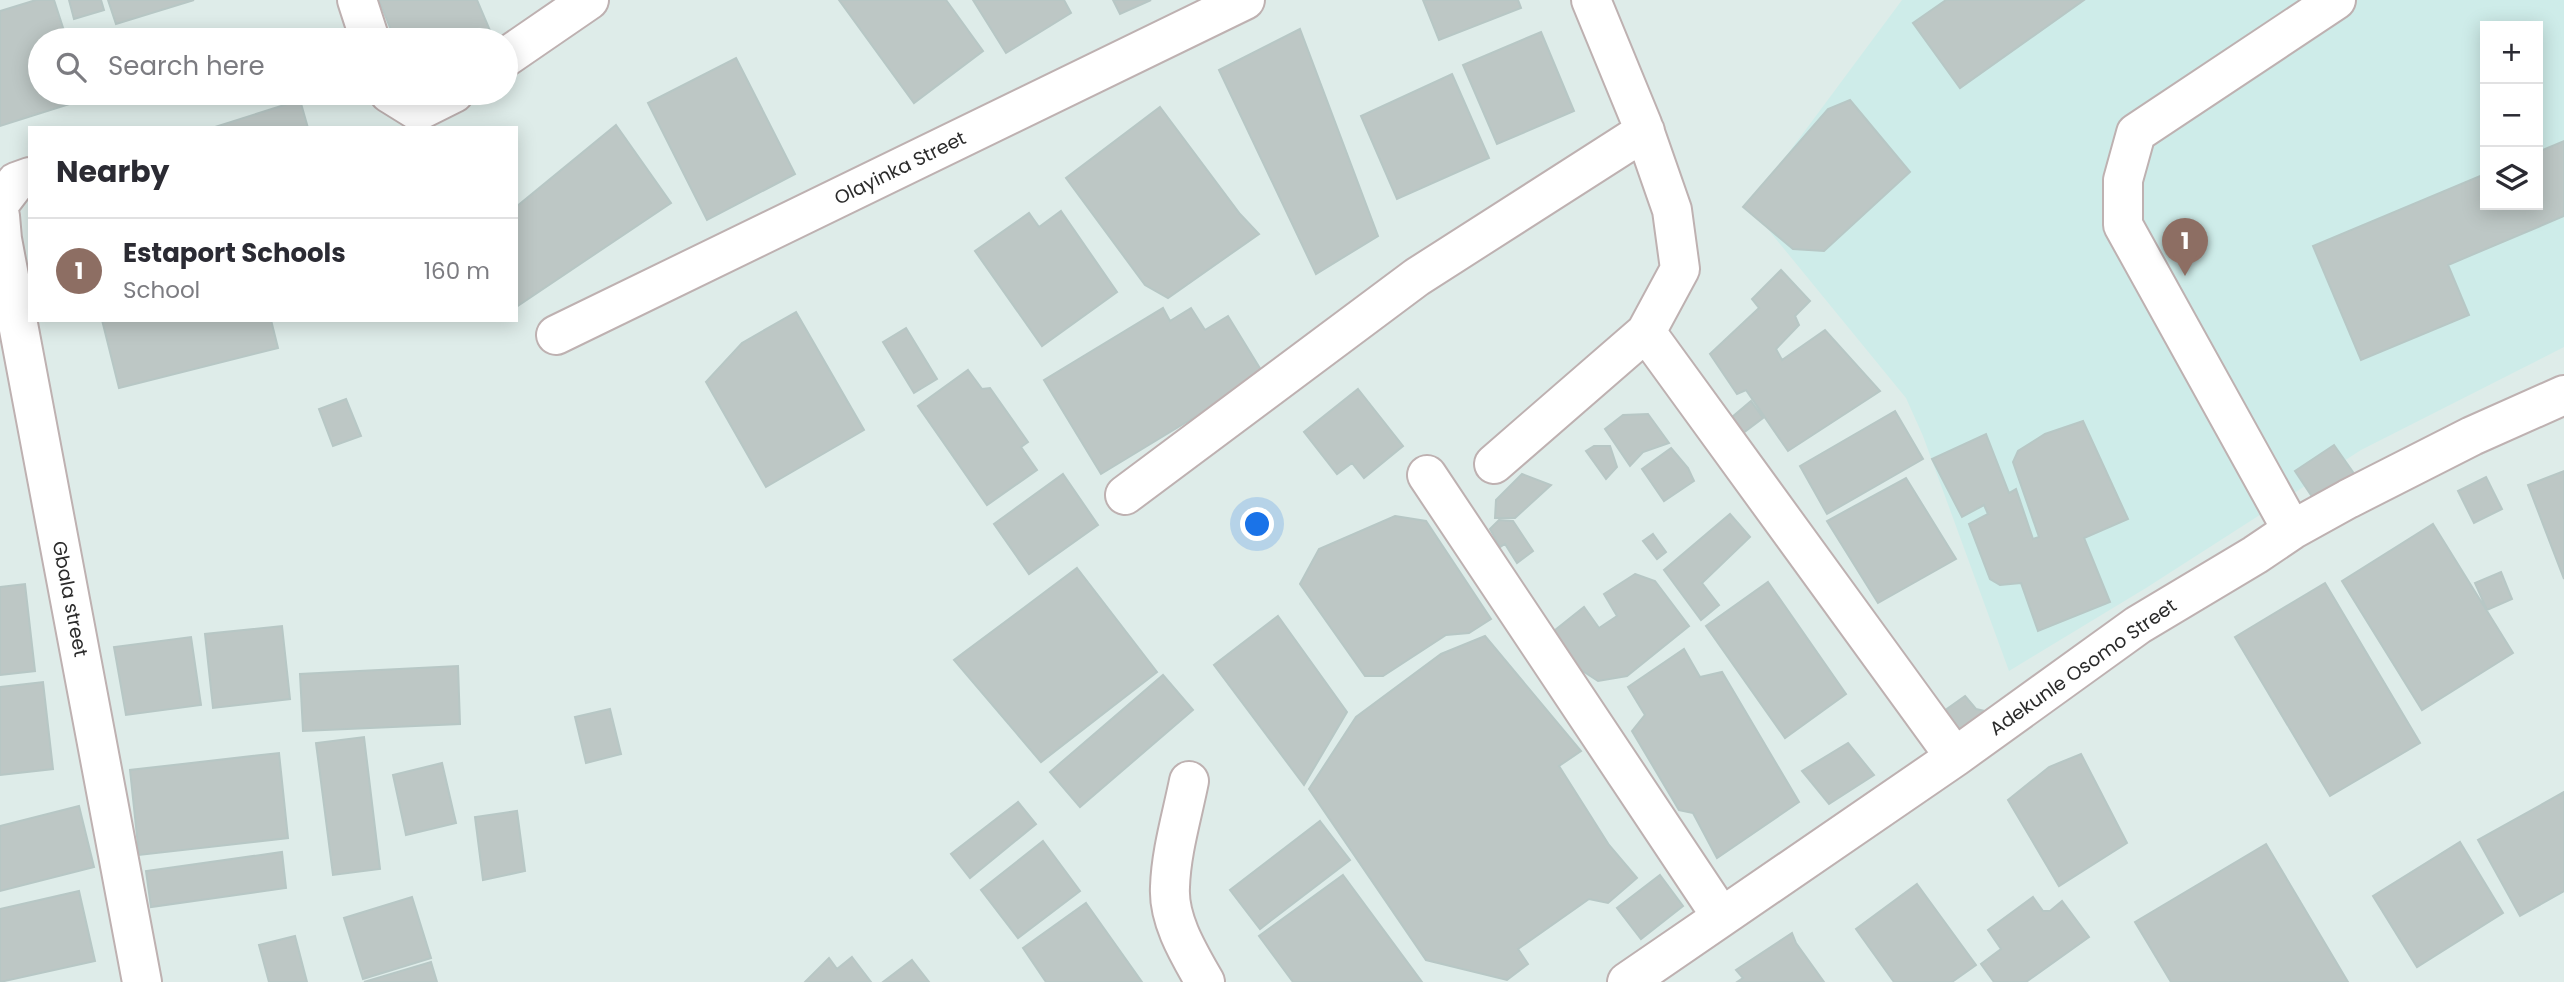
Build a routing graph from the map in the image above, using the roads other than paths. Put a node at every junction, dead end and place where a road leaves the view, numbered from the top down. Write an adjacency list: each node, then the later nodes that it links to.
1 (356, 0): 6 (street)
2 (589, 0): 7 (street)
3 (1245, 0): 15 (street, Olayinka Street)
4 (1591, 0): 10 (street)
5 (2336, 0): 20 (street)
6 (366, 28)
7 (518, 49)
8 (408, 105): 9 (street)
9 (430, 105)
10 (1645, 131): 14 (street); 19 (street)
11 (28, 178): 12 (street)
12 (0, 203)
13 (0, 216): 24 (street, Gbala street)
14 (1646, 332): 17 (street); 21 (street)
15 (556, 335)
16 (2564, 395): 20 (street, Adekunle Osomo Street)
17 (1494, 464)
18 (1427, 475): 23 (street)
19 (1125, 495)
20 (2292, 530): 21 (street, Adekunle Osomo Street)
21 (1955, 757): 23 (street, Adekunle Osomo Street)
22 (1189, 781): 25 (street)
23 (1721, 916): 26 (street, Adekunle Osomo Street)
24 (142, 982)
25 (1205, 982)
26 (1627, 982)

